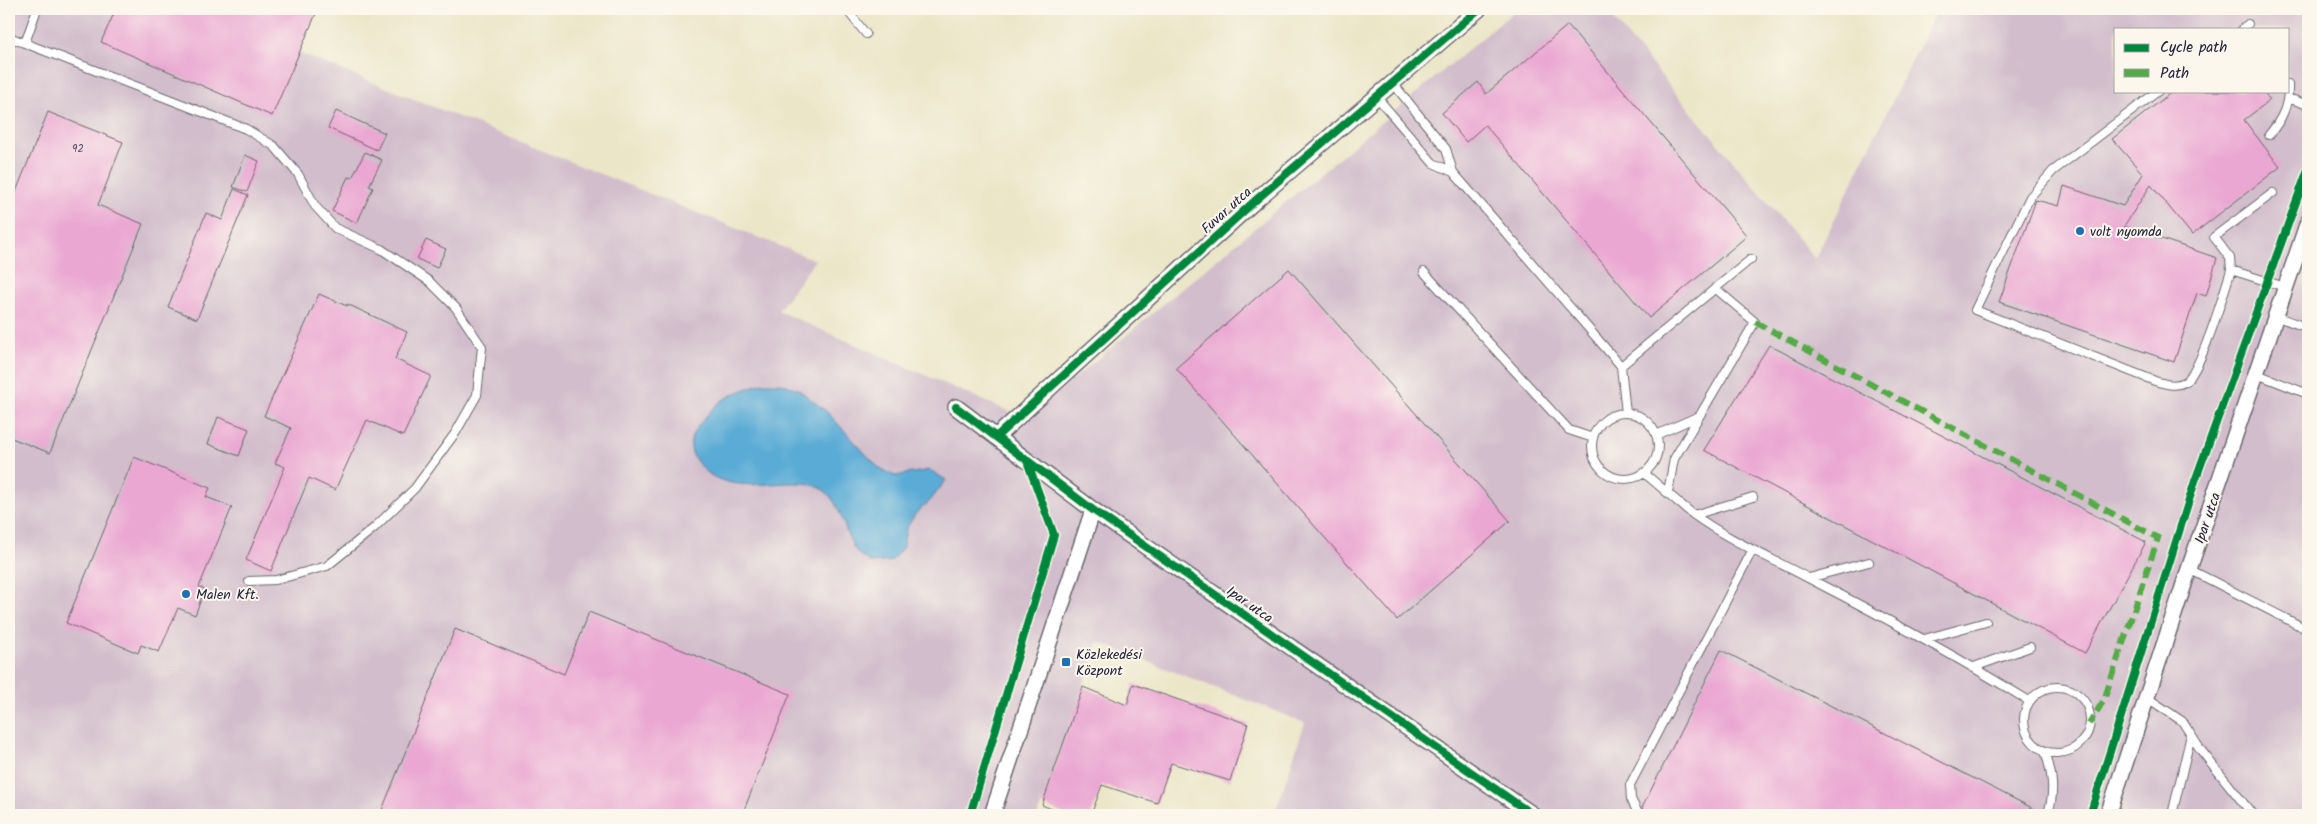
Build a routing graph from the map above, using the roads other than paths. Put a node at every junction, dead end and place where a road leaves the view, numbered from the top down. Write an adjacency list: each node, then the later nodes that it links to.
1 (37, 9): 6 (lane)
2 (846, 9): 4 (lane)
3 (1479, 9): 7 (street, Fuvar utca)
4 (866, 34)
5 (9, 37): 6 (lane)
6 (25, 43): 42 (lane)
7 (1392, 82): 10 (street, Fuvar utca); 14 (lane)
8 (2157, 92): 18 (lane)
9 (2288, 92): 11 (lane)
10 (1376, 96): 14 (lane); 31 (street, Fuvar utca)
11 (2288, 98): 12 (lane); 13 (lane)
12 (2308, 105)
13 (2269, 135)
14 (1453, 172): 24 (lane)
15 (2274, 193): 18 (lane)
16 (2308, 222): 20 (street, Ipar utca)
17 (1751, 259): 21 (lane)
18 (2231, 270): 20 (lane)
19 (1424, 272): 32 (lane)
20 (2285, 287): 22 (street, Ipar utca)
21 (1715, 288): 24 (lane); 29 (lane)
22 (2275, 316): 23 (lane); 25 (street, Ipar utca)
23 (2308, 328)
24 (1621, 366): 28 (lane)
25 (2257, 374): 26 (lane); 40 (street, Ipar utca)
26 (2308, 394)
27 (956, 407): 31 (street, Ipar utca)
28 (1626, 413): 30 (lane); 32 (lane)
29 (1698, 416): 30 (lane); 34 (lane)
30 (1656, 435): 33 (lane)
31 (996, 437): 36 (street, Ipar utca)
32 (1593, 438): 33 (lane)
33 (1644, 473): 34 (lane)
34 (1668, 492): 37 (lane)
35 (1753, 498): 37 (lane)
36 (1093, 510): 52 (street); 53 (street, Ipar utca)
37 (1694, 515): 38 (lane)
38 (1752, 551): 41 (lane); 54 (lane)
39 (1869, 562): 41 (lane)
40 (2189, 569): 44 (lane); 48 (street, Ipar utca)
41 (1809, 578): 45 (lane)
42 (249, 581)
43 (1986, 622): 45 (lane)
44 (2308, 630)
45 (1924, 640): 47 (lane)
46 (2030, 647): 47 (lane)
47 (1974, 667): 49 (lane)
48 (2146, 698): 50 (lane); 56 (street, Ipar utca)
49 (2029, 701): 51 (lane); 51 (lane)
50 (2192, 734): 57 (lane); 58 (lane)
51 (2045, 751): 55 (lane)
52 (992, 815)
53 (1533, 815)
54 (1639, 815)
55 (2047, 815)
56 (2108, 815)
57 (2172, 815)
58 (2253, 815)

